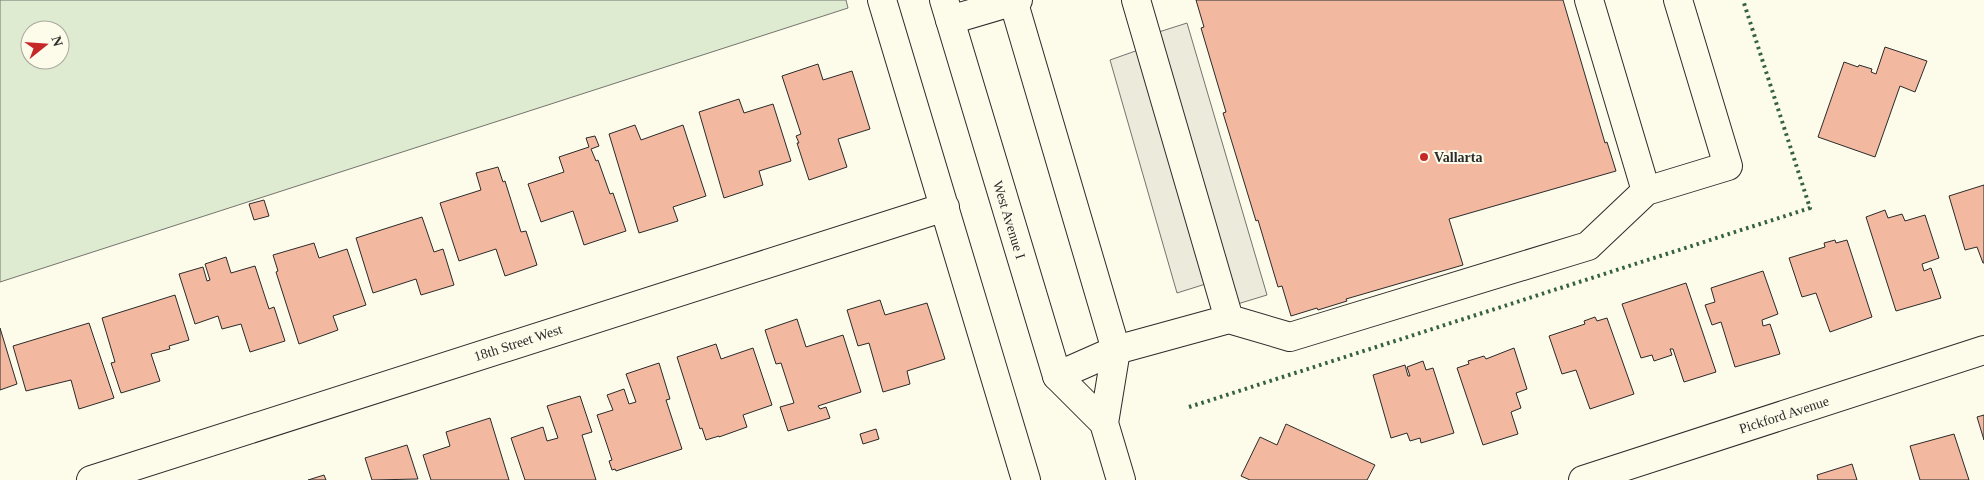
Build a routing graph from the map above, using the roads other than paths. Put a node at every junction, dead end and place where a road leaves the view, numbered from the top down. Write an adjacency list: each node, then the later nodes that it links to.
1 (882, 0): 8 (street)
2 (1015, 0): 6 (street); 10 (street, West Avenue I)
3 (1136, 0): 9 (street)
4 (1589, 0): 7 (street)
5 (1678, 0): 7 (street)
6 (947, 10): 12 (street, West Avenue I)
7 (1646, 191): 9 (street)
8 (945, 207): 14 (street, 18th Street West); 15 (street)
9 (1229, 318): 10 (street)
10 (1116, 350): 12 (street); 13 (street, West Avenue I)
11 (1984, 350): 17 (street, Pickford Avenue)
12 (1057, 376): 13 (street, West Avenue I)
13 (1104, 423): 16 (street, West Avenue I)
14 (92, 480)
15 (1026, 480)
16 (1121, 480)
17 (1583, 480)

